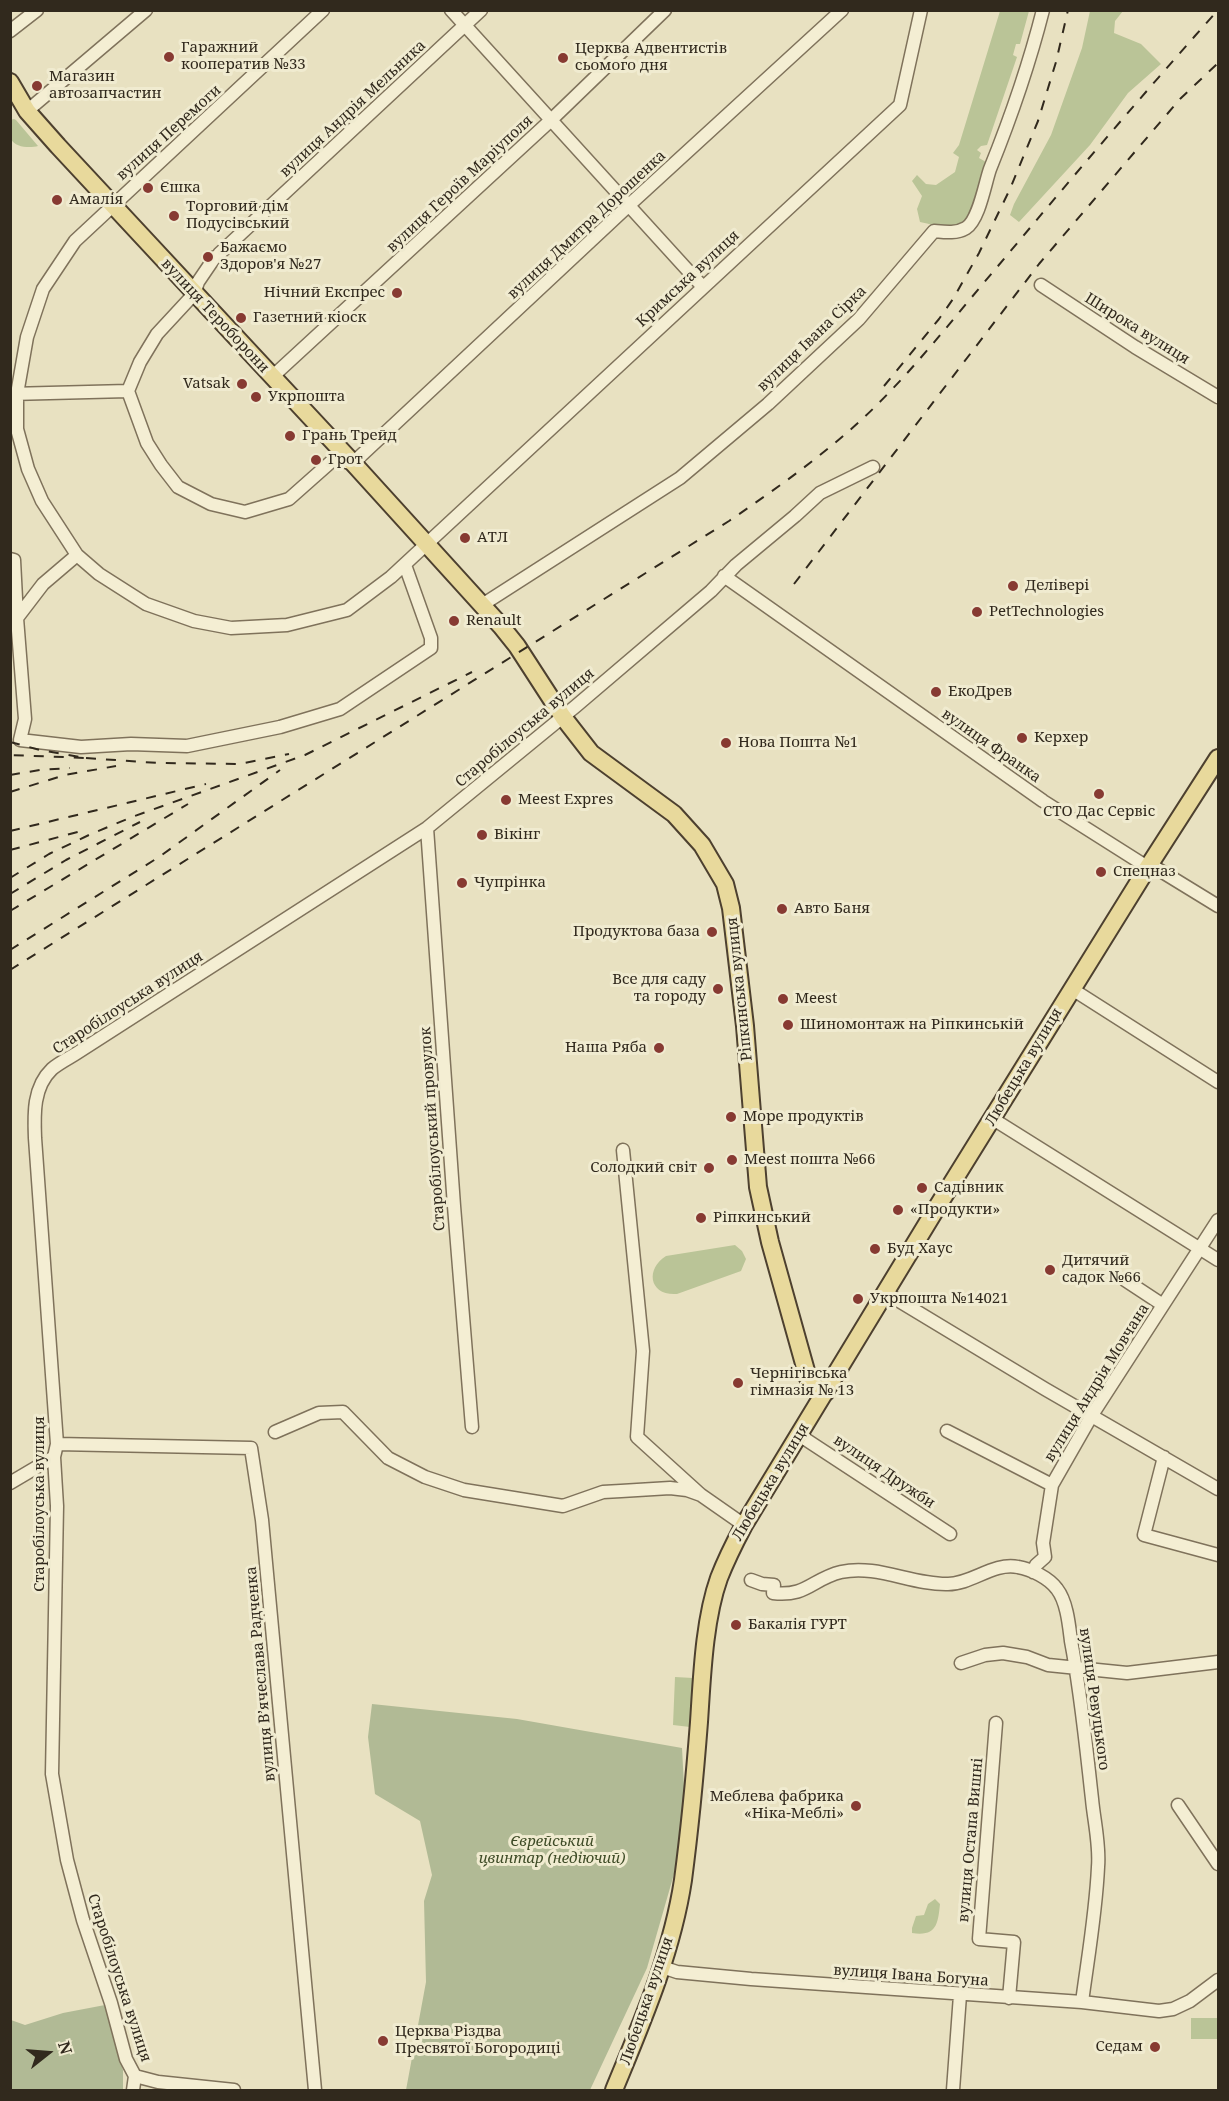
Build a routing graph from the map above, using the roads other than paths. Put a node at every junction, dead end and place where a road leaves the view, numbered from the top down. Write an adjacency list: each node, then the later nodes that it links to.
1 (37, 10): 11 (street)
2 (146, 10): 13 (street)
3 (323, 10): 15 (street, вулиця Перемоги)
4 (451, 10): 10 (street)
5 (481, 10): 10 (street, вулиця Андрія Мельника)
6 (666, 10): 14 (street, вулиця Героїв Маріуполя)
7 (842, 10): 16 (street, вулиця Дмитра Дорошенка)
8 (921, 10): 18 (street, Кримська вулиця)
9 (1043, 10): 31 (street, вулиця Івана Сірка)
10 (465, 26): 14 (street); 19 (street, вулиця Андрія Мельника)
11 (10, 31)
12 (10, 82): 13 (main road, вулиця Тероборони)
13 (27, 111): 15 (main road, вулиця Тероборони)
14 (550, 121): 16 (street); 20 (street, вулиця Героїв Маріуполя)
15 (114, 204): 19 (main road, вулиця Тероборони); 22 (street, вулиця Перемоги)
16 (628, 206): 18 (street); 24 (street, вулиця Дмитра Дорошенка)
17 (1041, 285): 23 (street, Широка вулиця)
18 (702, 286): 26 (street, Кримська вулиця)
19 (194, 294): 20 (main road, вулиця Тероборони); 21 (street, вулиця Андрія Мельника)
20 (272, 377): 24 (main road, вулиця Тероборони)
21 (128, 391): 22 (street); 24 (street)
22 (14, 394): 27 (street, вулиця Перемоги)
23 (1218, 397)
24 (353, 463): 26 (main road, вулиця Тероборони)
25 (873, 466): 30 (street, Старобілоуська вулиця)
26 (427, 544): 29 (street, Кримська вулиця); 31 (main road, вулиця Тероборони)
27 (77, 555): 29 (street, Кримська вулиця); 32 (street)
28 (10, 559): 32 (street)
29 (405, 565): 35 (street)
30 (724, 576): 34 (street, Старобілоуська вулиця); 38 (street, вулиця Франка)
31 (482, 605): 33 (main road, вулиця Тероборони)
32 (17, 618): 35 (street)
33 (522, 653): 34 (main road, Ріпкинська вулиця)
34 (563, 717): 37 (street, Старобілоуська вулиця); 50 (main road, Ріпкинська вулиця)
35 (15, 738)
36 (1218, 758): 38 (main road, Любецька вулиця)
37 (427, 828): 52 (street, Старобілоуський провулок); 56 (street, Старобілоуська вулиця)
38 (1148, 867): 39 (street, вулиця Франка); 40 (main road, Любецька вулиця)
39 (1218, 906)
40 (1072, 989): 41 (street); 42 (main road, Любецька вулиця)
41 (1218, 1082)
42 (993, 1119): 45 (street); 48 (main road, Любецька вулиця)
43 (623, 1150): 61 (street)
44 (1218, 1220): 45 (street, вулиця Андрія Мовчана)
45 (1200, 1247): 46 (street); 49 (street, вулиця Андрія Мовчана)
46 (1218, 1260)
47 (1125, 1280): 49 (street)
48 (886, 1293): 50 (main road, Любецька вулиця); 51 (street)
49 (1163, 1305): 51 (street, вулиця Андрія Мовчана)
50 (825, 1393): 55 (main road, Любецька вулиця)
51 (1092, 1415): 57 (street); 59 (street, вулиця Андрія Мовчана)
52 (472, 1427)
53 (947, 1431): 59 (street)
54 (275, 1432): 61 (street)
55 (800, 1435): 62 (main road, Любецька вулиця); 63 (street, вулиця Дружби)
56 (55, 1450): 58 (street); 78 (street, Старобілоуська вулиця); 81 (street, вулиця Вʼячеслава Радченка)
57 (1164, 1457): 60 (street); 64 (street)
58 (10, 1484)
59 (1052, 1485): 65 (street, вулиця Андрія Мовчана)
60 (1218, 1489)
61 (701, 1495): 62 (street)
62 (744, 1525): 73 (main road, Любецька вулиця)
63 (950, 1534)
64 (1218, 1555)
65 (1034, 1568): 66 (street, вулиця Ревуцького); 69 (street, вулиця Ревуцького)
66 (751, 1580)
67 (1218, 1662): 69 (street)
68 (961, 1664): 69 (street)
69 (1077, 1669): 77 (street, вулиця Ревуцького)
70 (996, 1724): 76 (street, вулиця Остапа Вишні)
71 (1178, 1805): 72 (street)
72 (1217, 1857)
73 (662, 1967): 75 (street, вулиця Івана Богуна); 82 (main road, Любецька вулиця)
74 (1218, 1980): 77 (street, вулиця Івана Богуна)
75 (960, 1995): 76 (street, вулиця Івана Богуна); 83 (street)
76 (1009, 1998): 77 (street, вулиця Івана Богуна)
77 (1082, 2002)
78 (135, 2076): 79 (street, Старобілоуська вулиця); 80 (street)
79 (133, 2091)
80 (234, 2091)
81 (315, 2091)
82 (614, 2091)
83 (953, 2091)

